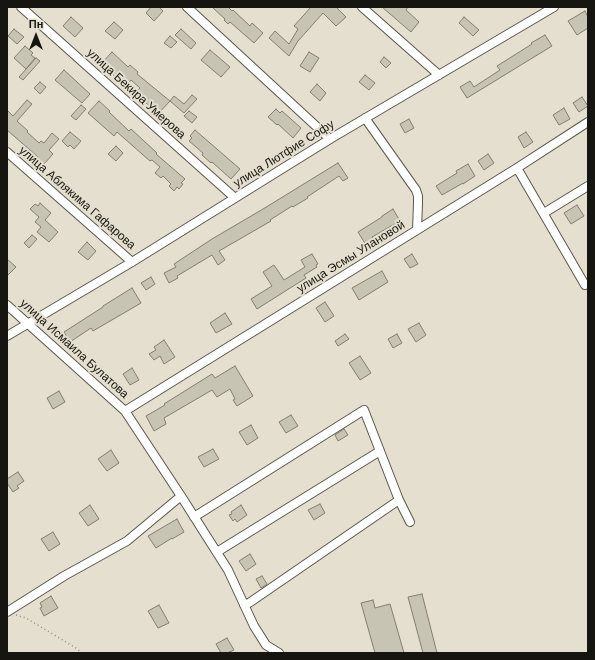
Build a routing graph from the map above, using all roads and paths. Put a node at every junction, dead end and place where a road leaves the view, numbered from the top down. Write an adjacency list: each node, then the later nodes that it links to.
1 (21, 7): 13 (street, улица Бекира Умерова)
2 (187, 7): 9 (street)
3 (362, 7): 6 (street)
4 (554, 7): 5 (street, улица Лютфие Софу)
5 (543, 10): 6 (street, улица Лютфие Софу)
6 (439, 75): 7 (street, улица Лютфие Софу)
7 (365, 118): 9 (street, улица Лютфие Софу); 15 (street)
8 (588, 122): 11 (street, улица Эсмы Улановой)
9 (330, 139): 13 (street, улица Лютфие Софу)
10 (7, 152): 16 (street, улица Аблякима Гафарова)
11 (517, 168): 14 (street); 15 (street, улица Эсмы Улановой)
12 (588, 186): 14 (street)
13 (235, 198): 16 (street, улица Лютфие Софу)
14 (544, 213): 17 (street)
15 (417, 230): 21 (street, улица Эсмы Улановой)
16 (132, 262): 19 (street, улица Лютфие Софу)
17 (586, 284)
18 (7, 305): 19 (street, улица Исмаила Булатова)
19 (29, 324): 20 (street, улица Лютфие Софу); 21 (street, улица Исмаила Булатова)
20 (7, 336)
21 (125, 411): 23 (street, улица Исмаила Булатова)
22 (380, 451): 24 (street); 25 (street); 27 (street)
23 (181, 496): 25 (street, улица Исмаила Булатова); 29 (street)
24 (399, 500): 26 (street); 28 (street)
25 (194, 517): 27 (street, улица Исмаила Булатова)
26 (410, 522)
27 (217, 552): 28 (street, улица Исмаила Булатова)
28 (244, 605): 31 (street, улица Исмаила Булатова)
29 (7, 612): 30 (path)
30 (82, 653)
31 (279, 653)

